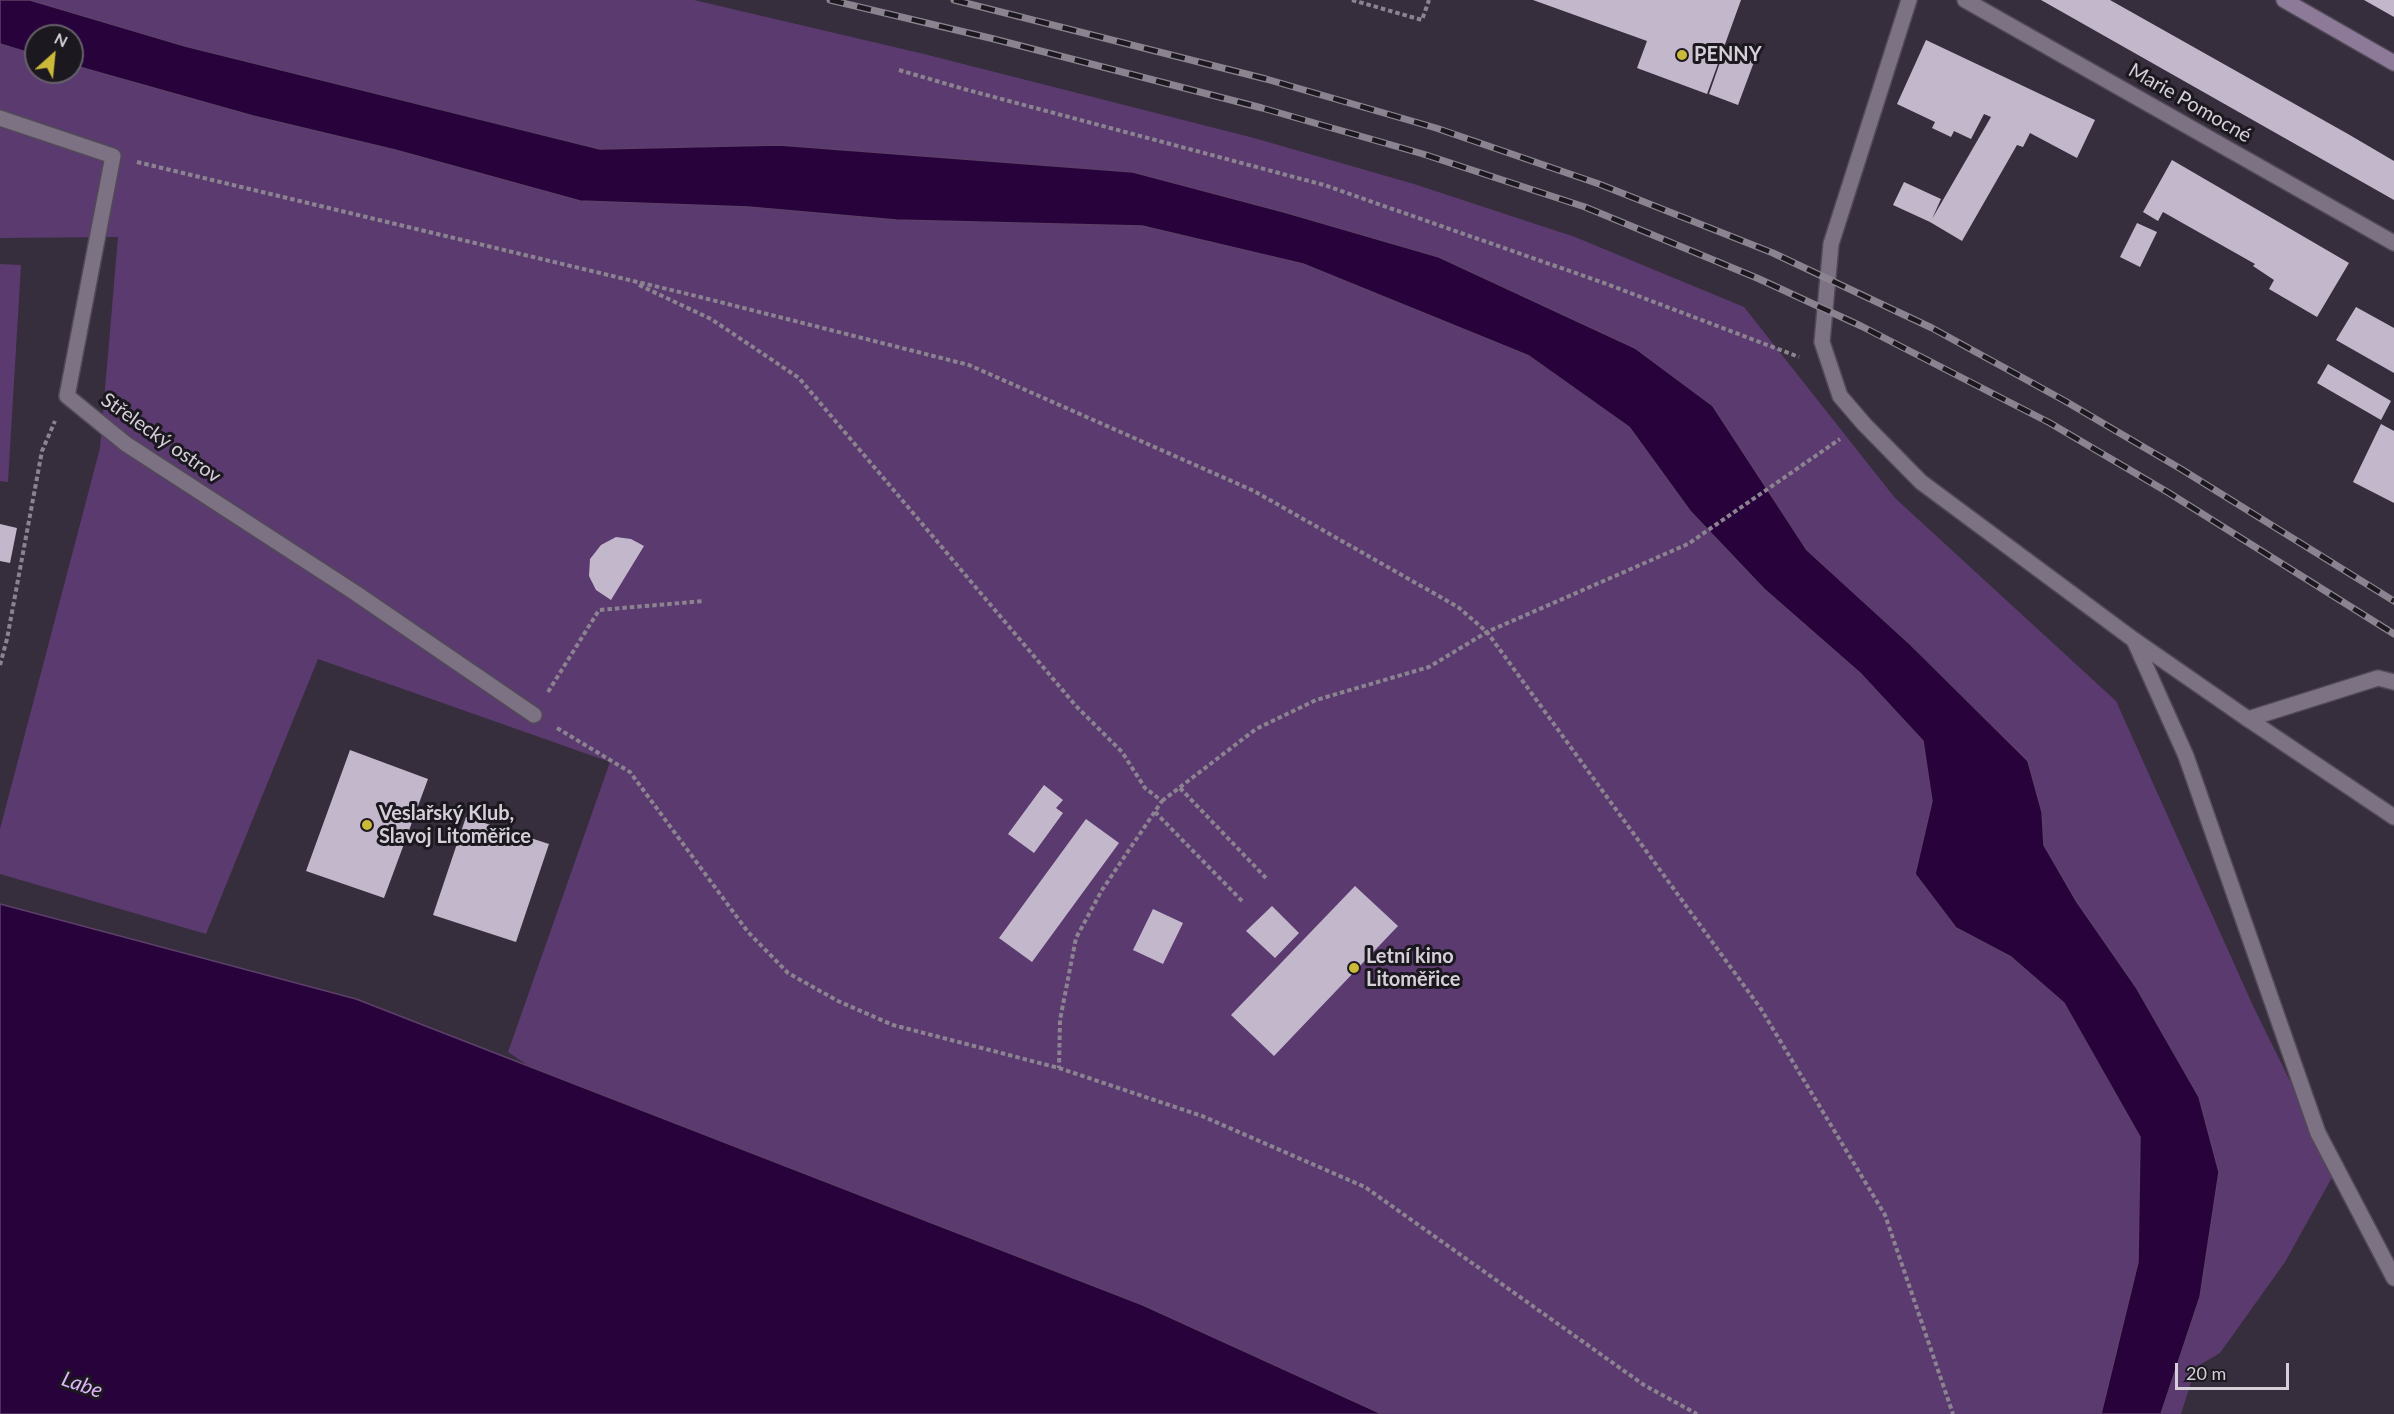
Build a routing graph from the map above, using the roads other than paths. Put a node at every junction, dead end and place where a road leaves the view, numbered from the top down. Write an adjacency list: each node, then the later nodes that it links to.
1 (1909, 0): 7 (street)
2 (1965, 0): 6 (street, Marie Pomocné)
3 (2284, 0): 4 (main road)
4 (2394, 63)
5 (0, 118): 9 (street, Střelecký ostrov)
6 (2394, 243)
7 (2134, 640): 10 (street); 12 (street)
8 (2394, 682): 10 (street)
9 (534, 715)
10 (2248, 719): 11 (street)
11 (2394, 817)
12 (2394, 1278)

